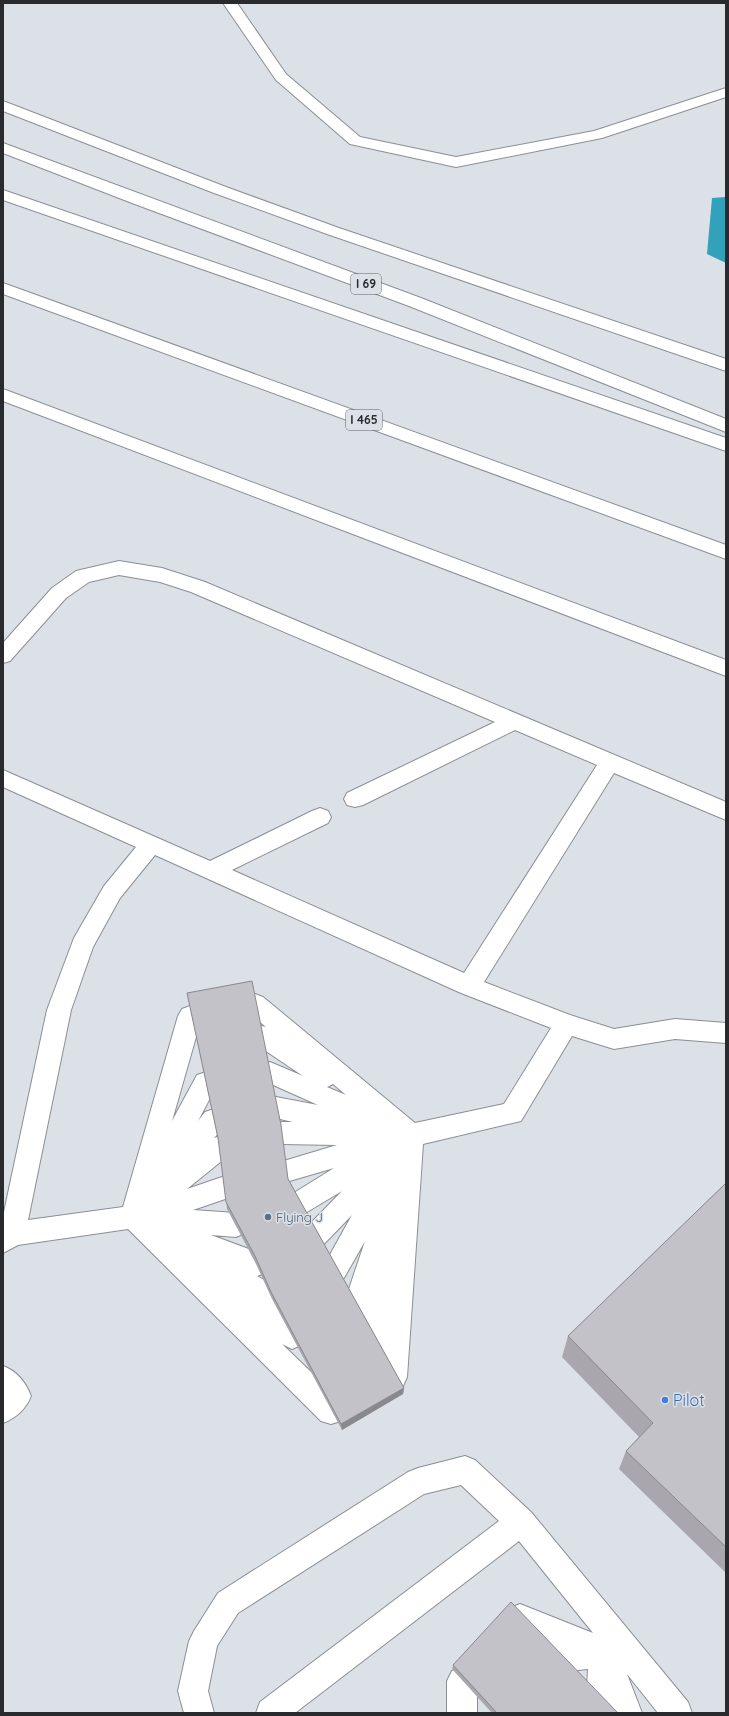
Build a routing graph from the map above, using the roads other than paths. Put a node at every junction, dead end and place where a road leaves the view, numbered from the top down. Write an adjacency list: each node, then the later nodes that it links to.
1 (230, 3): 2 (main road)
2 (726, 92)
3 (3, 106): 7 (main road)
4 (3, 148): 9 (main road, I 69)
5 (3, 195): 10 (main road)
6 (3, 288): 11 (main road, I 465)
7 (726, 365)
8 (3, 395): 13 (main road)
9 (726, 426)
10 (726, 445)
11 (726, 552)
12 (3, 656): 14 (main road)
13 (726, 668)
14 (514, 721): 15 (main road); 17 (main road)
15 (610, 762): 18 (main road); 22 (main road)
16 (3, 778): 20 (main road)
17 (355, 799)
18 (726, 810)
19 (320, 817): 21 (main road)
20 (151, 844): 21 (main road); 42 (main road)
21 (210, 871): 22 (main road)
22 (468, 986): 25 (main road)
23 (255, 1004): 34 (main road)
24 (190, 1016): 39 (main road)
25 (567, 1024): 26 (main road); 34 (main road)
26 (726, 1033)
27 (262, 1036): 34 (main road)
28 (197, 1049): 39 (main road)
29 (270, 1073): 34 (main road)
30 (206, 1083): 39 (main road)
31 (276, 1108): 34 (main road)
32 (214, 1120): 39 (main road)
33 (282, 1133): 34 (main road)
34 (412, 1135): 36 (main road); 38 (main road); 41 (main road); 44 (main road); 46 (main road); 48 (main road); 50 (main road)
35 (220, 1146): 39 (main road)
36 (286, 1171)
37 (225, 1188): 39 (main road)
38 (298, 1204)
39 (133, 1217): 40 (main road); 42 (main road); 43 (main road); 45 (main road); 47 (main road); 49 (main road); 53 (main road)
40 (236, 1226)
41 (315, 1236)
42 (7, 1238)
43 (256, 1264)
44 (335, 1269)
45 (272, 1299)
46 (356, 1307)
47 (292, 1336)
48 (374, 1340)
49 (312, 1375)
50 (394, 1378)
51 (3, 1379): 52 (main road)
52 (3, 1410)
53 (331, 1411)
54 (521, 1522): 56 (main road); 60 (main road); 61 (main road)
55 (520, 1618): 56 (main road)
56 (610, 1645): 57 (main road); 59 (main road); 63 (main road)
57 (557, 1657)
58 (462, 1681): 62 (main road)
59 (614, 1708)
60 (199, 1713)
61 (271, 1713)
62 (462, 1713)
63 (677, 1713)

